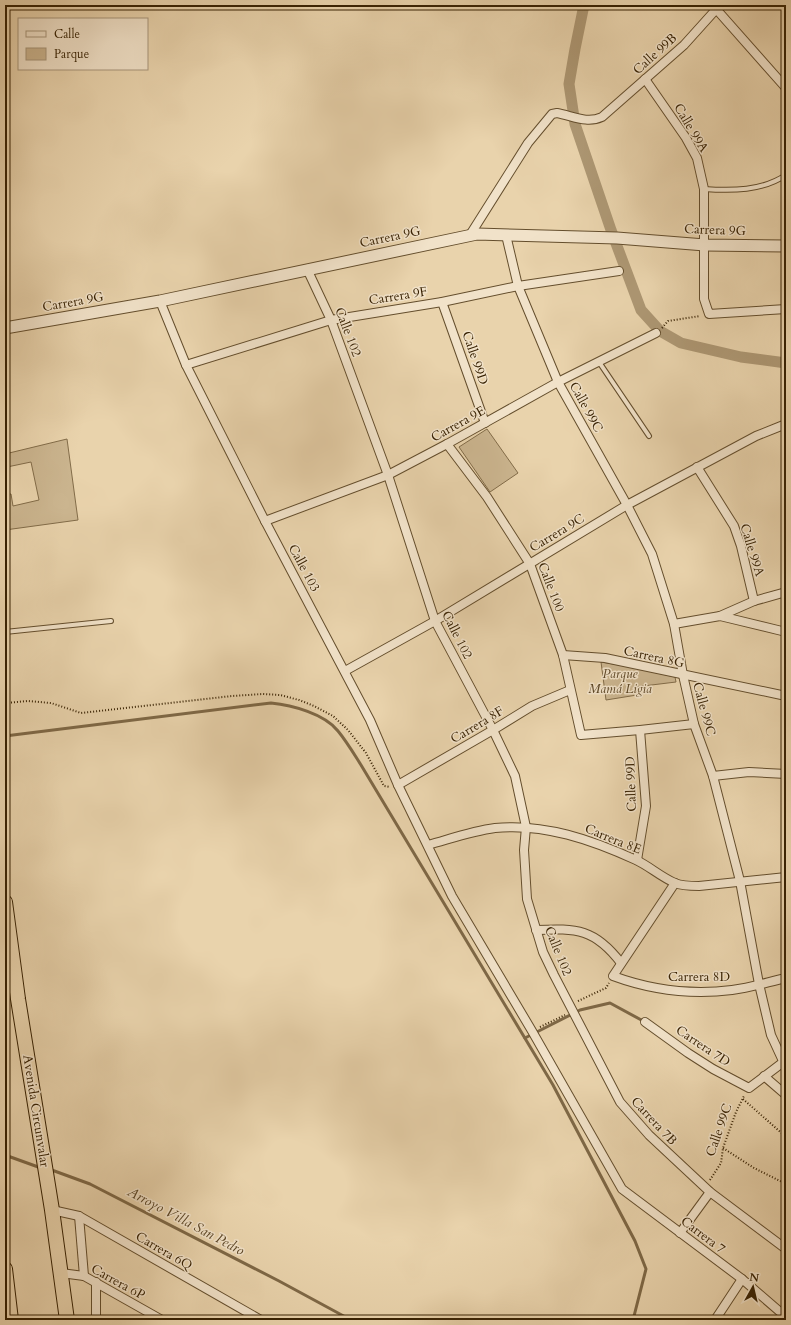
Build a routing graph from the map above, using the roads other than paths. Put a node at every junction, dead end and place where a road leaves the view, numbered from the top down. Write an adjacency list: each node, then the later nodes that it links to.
1 (718, 7): 2 (street, Calle 99B); 3 (street)
2 (645, 79): 5 (street, Calle 99A); 6 (street, Calle 99B)
3 (786, 88)
4 (786, 175): 5 (lane)
5 (704, 189): 8 (street, Calle 99A)
6 (470, 235): 7 (street, Carrera 9G); 10 (street, Carrera 9G)
7 (506, 235): 8 (street, Carrera 9G); 12 (street, Calle 99C)
8 (705, 245): 9 (street, Carrera 9G); 15 (street, Calle 99A)
9 (786, 246)
10 (307, 269): 13 (street, Carrera 9G); 16 (street, Calle 102)
11 (619, 271): 12 (street, Carrera 9F)
12 (518, 286): 14 (street, Carrera 9F); 21 (street, Calle 99C)
13 (160, 301): 17 (street, Carrera 9G); 20 (street, Calle 103)
14 (442, 302): 16 (street, Carrera 9F); 22 (street, Calle 99D)
15 (786, 309)
16 (331, 320): 20 (street, Carrera 9F); 27 (street, Calle 102)
17 (5, 328)
18 (656, 333): 19 (street, Carrera 9E)
19 (599, 362): 21 (street, Carrera 9E); 24 (lane)
20 (186, 364): 29 (street, Calle 103)
21 (558, 382): 22 (street, Carrera 9E); 28 (street, Calle 99C)
22 (485, 423): 25 (street, Carrera 9E)
23 (786, 424): 26 (street, Carrera 9C)
24 (649, 436)
25 (447, 444): 27 (street, Carrera 9E); 30 (street, Calle 100)
26 (697, 467): 28 (street, Carrera 9C); 32 (street, Calle 99A)
27 (388, 475): 29 (street, Carrera 9E); 36 (street, Calle 102)
28 (627, 505): 30 (street, Carrera 9C); 38 (street, Calle 99C)
29 (265, 521): 42 (street, Calle 103)
30 (530, 564): 36 (street, Carrera 9C); 41 (street, Calle 100)
31 (786, 592): 32 (street)
32 (754, 601): 33 (street)
33 (745, 605): 34 (street); 37 (street)
34 (720, 616): 37 (street); 38 (street)
35 (111, 621): 39 (lane)
36 (435, 621): 42 (street, Carrera 9C); 47 (street, Calle 102)
37 (745, 622): 40 (street)
38 (674, 624): 43 (street, Calle 99C)
39 (5, 632)
40 (786, 632)
41 (563, 655): 43 (street, Carrera 8G); 44 (street, Calle 100)
42 (345, 671): 51 (street, Calle 103)
43 (683, 675): 45 (street, Carrera 8G); 46 (street, Calle 99C)
44 (570, 690): 47 (street, Carrera 8F); 48 (street, Calle 100)
45 (786, 696)
46 (694, 724): 48 (street); 50 (street, Calle 99C)
47 (493, 730): 51 (street, Carrera 8F); 52 (street, Calle 102)
48 (640, 730): 54 (street, Calle 99D)
49 (786, 774): 50 (street)
50 (713, 776): 56 (street, Calle 99C)
51 (398, 785): 53 (street, Calle 103)
52 (526, 827): 53 (street, Carrera 8E); 54 (street, Carrera 8E); 59 (street, Calle 102)
53 (428, 845): 69 (street, Calle 103)
54 (637, 860): 57 (street, Carrera 8E)
55 (786, 877): 56 (street, Carrera 8E)
56 (740, 881): 57 (street, Carrera 8E); 62 (street, Calle 99C)
57 (675, 883): 60 (street)
58 (5, 902): 71 (highway, Avenida Circunvalar)
59 (536, 930): 60 (street); 63 (street, Calle 102)
60 (621, 963): 62 (street, Carrera 8D)
61 (786, 978): 62 (street, Carrera 8D)
62 (759, 984): 65 (street, Calle 99C)
63 (572, 1010): 70 (street, Carrera 7B)
64 (645, 1022): 67 (street, Carrera 7D)
65 (785, 1061): 66 (street, Calle 99C)
66 (764, 1076): 67 (street, Calle 99C); 68 (street)
67 (749, 1088)
68 (786, 1095)
69 (622, 1189): 73 (street, Carrera 7)
70 (707, 1189): 73 (street); 74 (street, Carrera 7B)
71 (52, 1210): 72 (street, Carrera 6Q); 76 (highway, Avenida Circunvalar)
72 (79, 1216): 77 (street); 85 (street, Carrera 6Q)
73 (680, 1233): 78 (street, Carrera 7)
74 (786, 1249)
75 (5, 1269): 82 (highway)
76 (61, 1273): 77 (street, Carrera 6P); 81 (highway, Avenida Circunvalar)
77 (84, 1276): 79 (street, Carrera 6P)
78 (742, 1279): 80 (street, Carrera 7); 86 (street)
79 (96, 1282): 83 (street); 84 (street, Carrera 6P)
80 (786, 1317)
81 (65, 1318)
82 (11, 1320)
83 (96, 1320)
84 (162, 1320)
85 (261, 1320)
86 (715, 1320)

